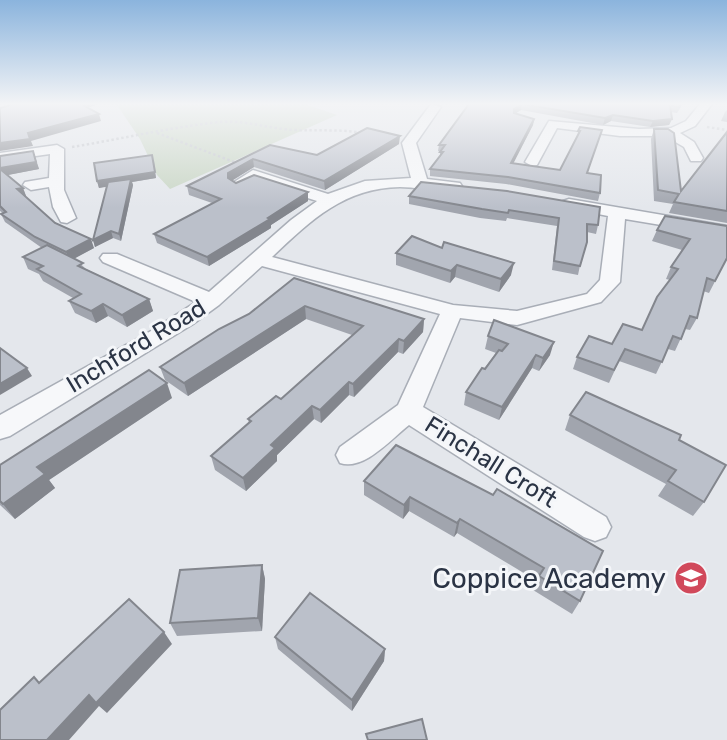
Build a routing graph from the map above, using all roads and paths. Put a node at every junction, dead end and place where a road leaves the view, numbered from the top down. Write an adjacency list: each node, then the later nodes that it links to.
1 (100, 139): 7 (path)
2 (171, 139): 11 (path)
3 (401, 139): 6 (path)
4 (542, 139): 8 (street)
5 (679, 139): 9 (street)
6 (410, 140): 13 (street)
7 (54, 143): 10 (street); 12 (street)
8 (516, 150)
9 (699, 153)
10 (0, 158)
11 (243, 176): 16 (street)
12 (54, 182): 14 (street); 19 (street)
13 (420, 183): 15 (street, Inchford Road); 16 (street, Inchford Road)
14 (31, 185)
15 (469, 188)
16 (330, 200): 23 (street, Inchford Road)
17 (552, 201): 18 (street)
18 (617, 213): 20 (street); 26 (street)
19 (67, 218)
20 (727, 231)
21 (156, 255): 24 (street)
22 (110, 258): 24 (street)
23 (258, 259): 25 (street, Inchford Road); 26 (street)
24 (132, 268): 25 (street)
25 (212, 301): 28 (street, Inchford Road)
26 (452, 311): 27 (street, Finchall Croft)
27 (408, 411): 29 (street); 30 (street, Finchall Croft)
28 (0, 429)
29 (350, 455)
30 (595, 527)

